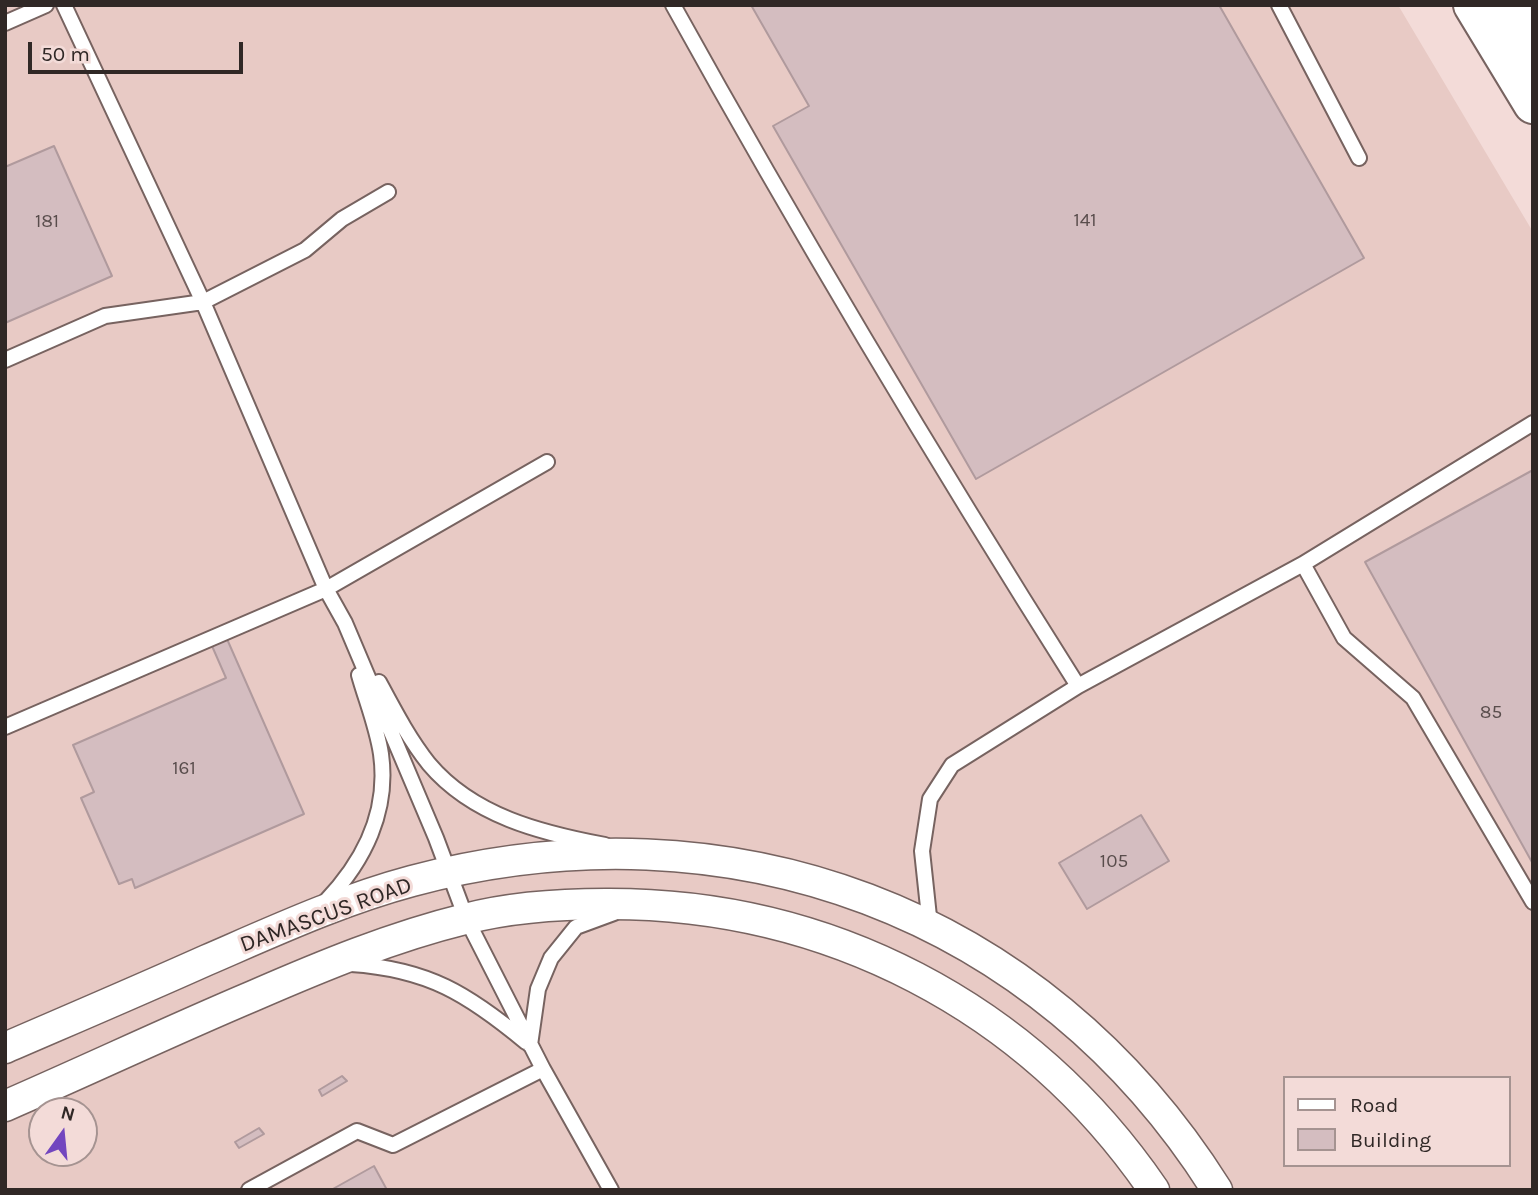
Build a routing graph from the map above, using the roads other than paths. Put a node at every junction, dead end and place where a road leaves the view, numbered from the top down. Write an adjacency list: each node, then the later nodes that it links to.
1 (46, 5): 7 (lane)
2 (64, 5): 12 (lane)
3 (673, 5): 19 (lane)
4 (1279, 5): 10 (lane)
5 (1474, 5): 9 (main road)
6 (1509, 5): 8 (main road)
7 (5, 23)
8 (1533, 49)
9 (1533, 104)
10 (1359, 158)
11 (388, 192): 12 (lane)
12 (203, 302): 13 (lane); 17 (lane)
13 (5, 360)
14 (1533, 423): 16 (lane)
15 (547, 462): 17 (lane)
16 (1303, 564): 19 (lane); 23 (lane)
17 (326, 589): 18 (lane); 20 (lane)
18 (345, 623): 21 (lane); 22 (lane); 26 (lane)
19 (1078, 686): 27 (lane)
20 (5, 727)
21 (644, 854): 22 (street, DAMASCUS ROAD); 27 (street, DAMASCUS ROAD)
22 (448, 873): 25 (lane); 26 (street, DAMASCUS ROAD)
23 (1533, 902)
24 (637, 904): 25 (street, DAMASCUS ROAD); 29 (lane); 33 (street, DAMASCUS ROAD)
25 (466, 918): 28 (street, DAMASCUS ROAD); 29 (lane)
26 (298, 921): 30 (street, DAMASCUS ROAD)
27 (930, 926): 34 (street, DAMASCUS ROAD)
28 (332, 962): 29 (lane); 32 (street, DAMASCUS ROAD)
29 (530, 1045): 31 (lane)
30 (5, 1048)
31 (543, 1069): 35 (lane); 36 (lane)
32 (5, 1106)
33 (1148, 1182)
34 (1217, 1189)
35 (249, 1190)
36 (611, 1190)

